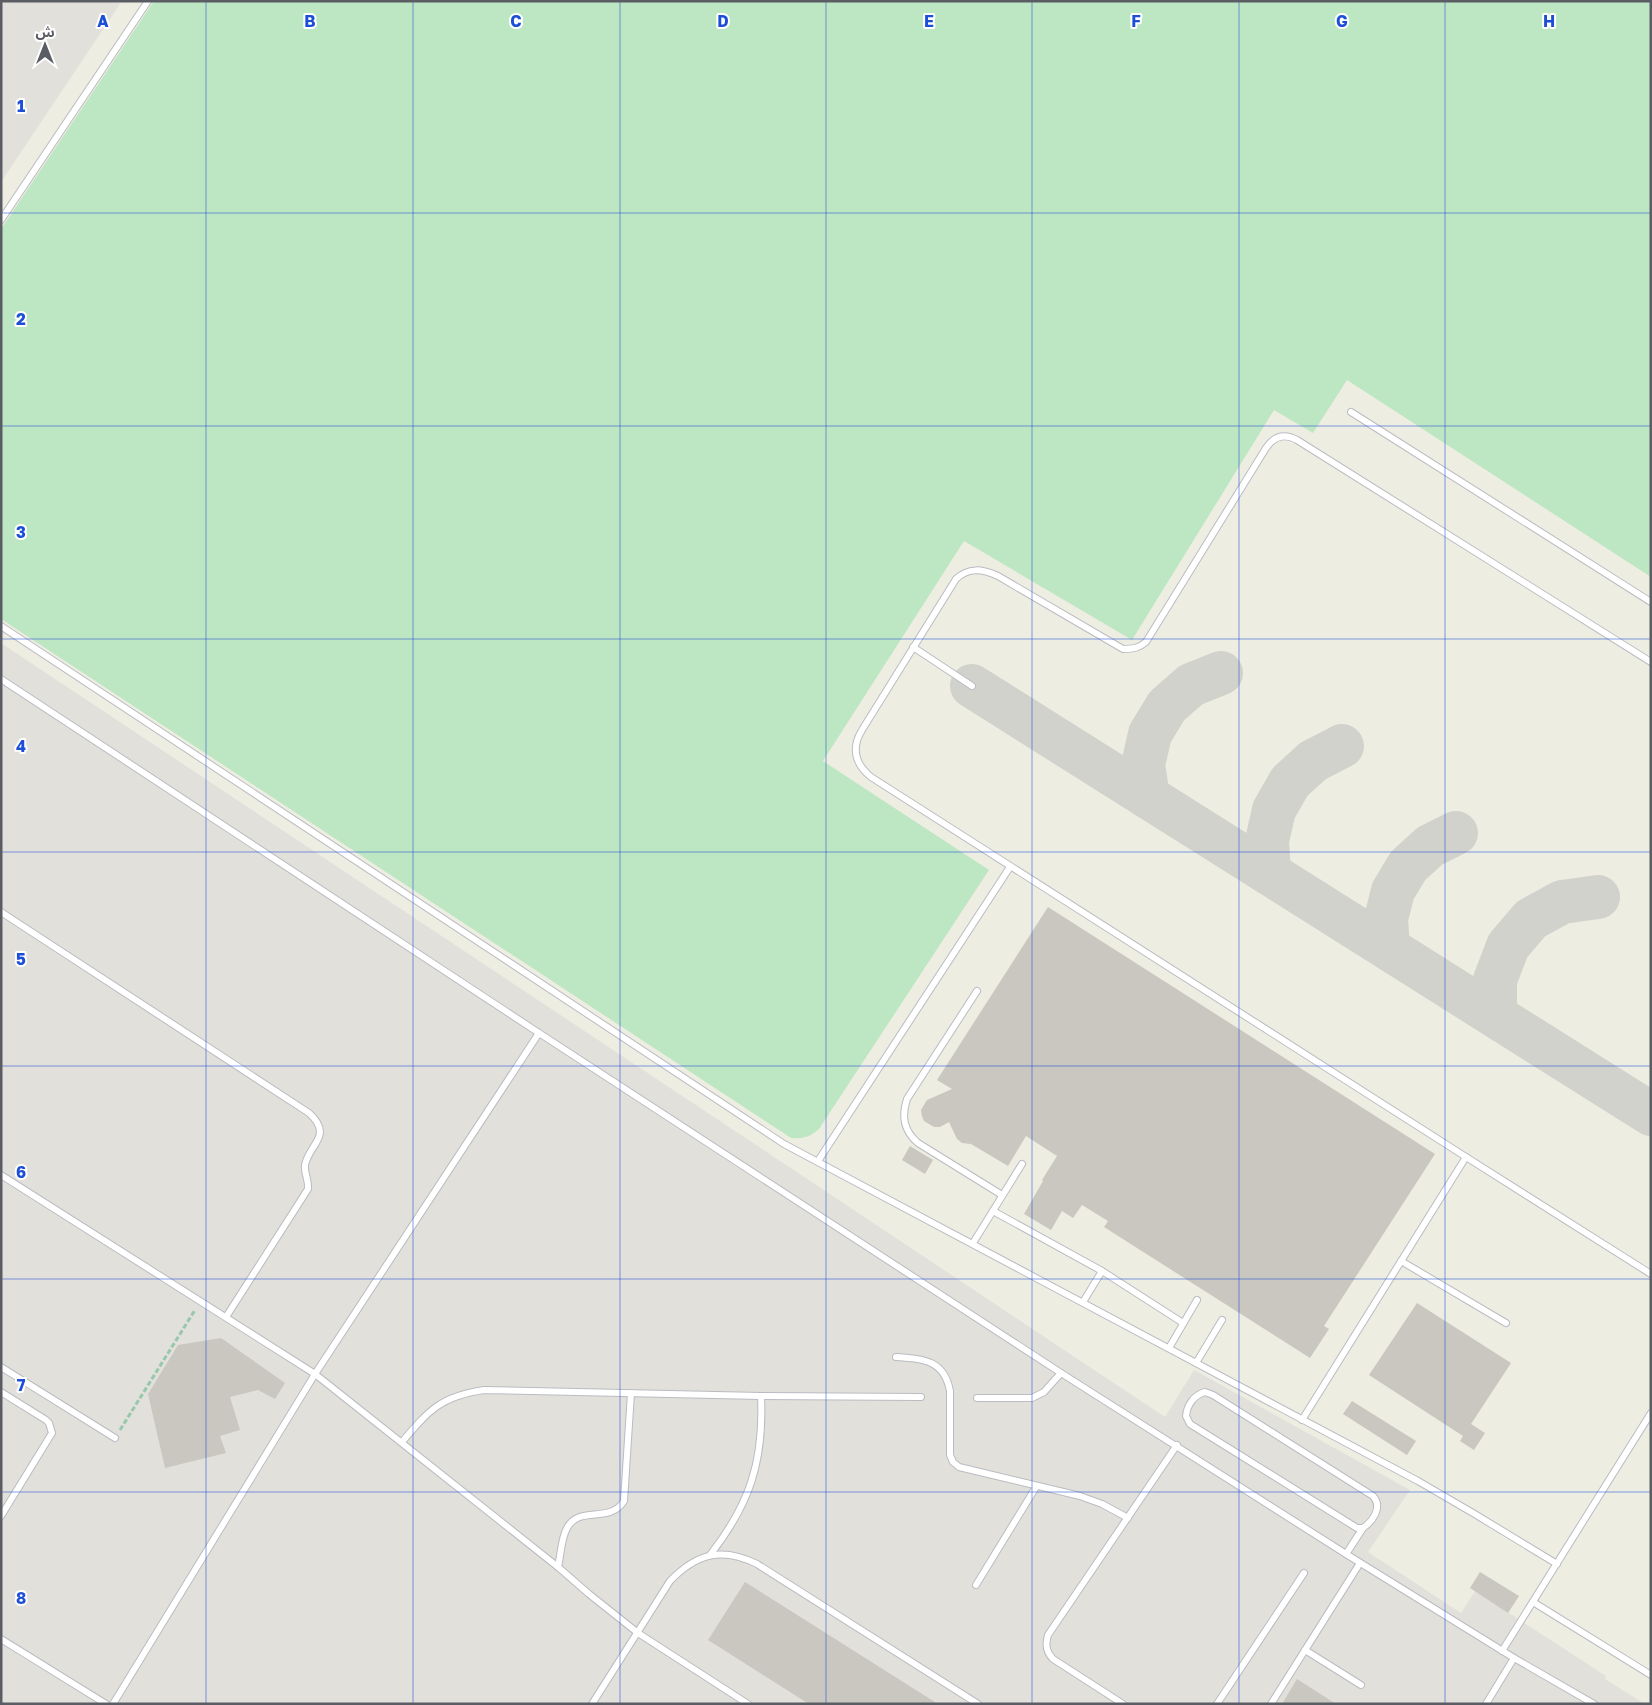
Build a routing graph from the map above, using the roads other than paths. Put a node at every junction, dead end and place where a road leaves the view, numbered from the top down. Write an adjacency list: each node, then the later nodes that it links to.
1 (148, 1): 2 (lane)
2 (1, 220)
3 (1351, 412): 4 (lane)
4 (1651, 602)
5 (1, 626): 15 (lane)
6 (913, 647): 7 (lane); 9 (lane); 10 (lane)
7 (1651, 662)
8 (1, 679): 13 (lane)
9 (972, 686)
10 (1010, 867): 14 (lane); 15 (lane)
11 (1, 912): 26 (lane)
12 (977, 991): 18 (lane)
13 (539, 1033): 34 (lane); 35 (lane)
14 (1466, 1157): 21 (lane); 23 (lane)
15 (818, 1161): 20 (lane)
16 (1022, 1164): 18 (lane)
17 (1, 1175): 26 (lane)
18 (1002, 1195): 19 (lane)
19 (993, 1211): 20 (lane); 22 (lane)
20 (972, 1243): 25 (lane)
21 (1401, 1261): 29 (lane); 42 (lane)
22 (1102, 1271): 25 (lane); 28 (lane)
23 (1651, 1274)
24 (1197, 1300): 28 (lane)
25 (1084, 1302): 30 (lane)
26 (226, 1318): 35 (lane)
27 (1222, 1320): 32 (lane)
28 (1184, 1323): 30 (lane)
29 (1506, 1323)
30 (1169, 1348): 32 (lane)
31 (896, 1357): 46 (lane)
32 (1196, 1363): 42 (lane)
33 (1, 1367): 43 (lane)
34 (1061, 1373): 40 (lane); 45 (lane)
35 (315, 1374): 44 (lane); 66 (lane)
36 (1, 1392): 47 (lane)
37 (631, 1393): 38 (lane); 44 (lane); 54 (lane)
38 (761, 1396): 39 (lane); 51 (lane)
39 (920, 1398)
40 (977, 1398)
41 (1651, 1413): 53 (lane)
42 (1302, 1420): 53 (lane)
43 (115, 1438)
44 (402, 1442): 54 (lane)
45 (1177, 1446): 48 (lane); 50 (lane)
46 (1036, 1486): 48 (lane); 56 (lane)
47 (1, 1516)
48 (1128, 1518): 70 (lane)
49 (1363, 1528): 49 (lane); 50 (lane)
50 (1346, 1554): 52 (lane)
51 (710, 1555): 58 (lane); 69 (lane)
52 (1360, 1563): 60 (lane); 61 (lane)
53 (1557, 1564): 57 (lane)
54 (558, 1566): 58 (lane)
55 (1304, 1573): 71 (lane)
56 (976, 1585)
57 (1533, 1602): 61 (lane); 63 (lane)
58 (638, 1633): 67 (lane); 68 (lane)
59 (1, 1639): 65 (lane)
60 (1305, 1650): 64 (lane); 72 (lane)
61 (1502, 1651): 62 (lane)
62 (1514, 1658): 73 (lane); 74 (lane)
63 (1651, 1675)
64 (1361, 1685)
65 (106, 1704)
66 (113, 1704)
67 (592, 1704)
68 (748, 1704)
69 (978, 1704)
70 (1123, 1704)
71 (1217, 1704)
72 (1271, 1704)
73 (1486, 1704)
74 (1594, 1704)

